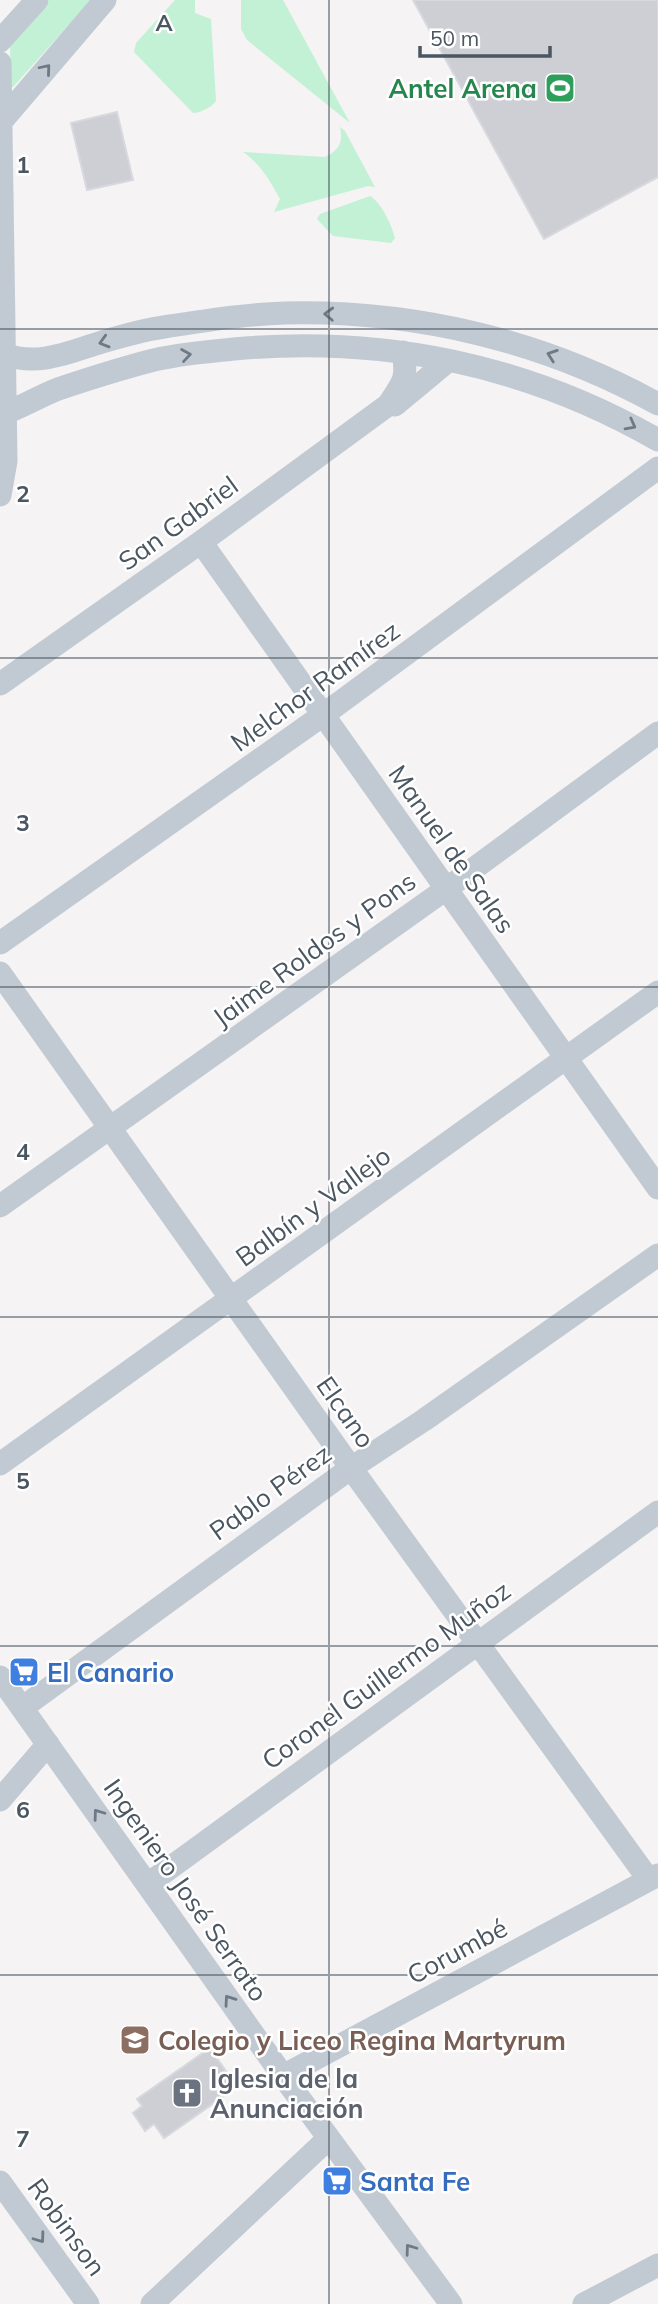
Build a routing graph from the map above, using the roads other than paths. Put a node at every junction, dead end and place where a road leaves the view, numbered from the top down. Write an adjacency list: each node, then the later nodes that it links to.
1 (37, 0): 3 (street)
2 (105, 0): 5 (street, one-way to 2)
3 (0, 41)
4 (0, 63): 5 (street)
5 (1, 122): 9 (street)
6 (377, 316): 7 (street); 9 (street, one-way to 9); 11 (street, one-way to 6)
7 (372, 348): 8 (street); 15 (street, one-way to 7)
8 (404, 352): 10 (street); 14 (street, San Gabriel)
9 (4, 354): 15 (street)
10 (448, 361): 12 (street); 14 (street, San Gabriel)
11 (596, 373): 12 (street); 13 (street)
12 (585, 402): 16 (street, one-way to 16)
13 (658, 404)
14 (388, 405): 19 (street, San Gabriel)
15 (3, 414): 18 (street)
16 (658, 440)
17 (658, 468): 21 (street, Melchor Ramírez)
18 (0, 495)
19 (201, 542): 20 (street, San Gabriel); 21 (street, Manuel de Salas)
20 (0, 684)
21 (323, 715): 23 (street, Manuel de Salas); 24 (street, Melchor Ramírez)
22 (658, 733): 23 (street, Jaime Roldos y Pons)
23 (446, 889): 27 (street, Manuel de Salas); 28 (street, Jaime Roldos y Pons)
24 (0, 943)
25 (0, 974): 28 (street, Elcano)
26 (658, 992): 27 (street, Balbín y Vallejo)
27 (567, 1059): 29 (street, Manuel de Salas); 32 (street, Balbín y Vallejo)
28 (110, 1129): 30 (street, Jaime Roldos y Pons); 32 (street, Elcano)
29 (658, 1188)
30 (0, 1206)
31 (658, 1255): 34 (street, Pablo Pérez)
32 (232, 1299): 33 (street, Balbín y Vallejo); 34 (street, Elcano)
33 (0, 1464)
34 (351, 1468): 36 (street, Elcano); 38 (street, Pablo Pérez)
35 (658, 1512): 36 (street, Coronel Guillermo Muñoz)
36 (477, 1644): 41 (street, Elcano); 42 (street, Coronel Guillermo Muñoz)
37 (0, 1677): 38 (street, Ingeniero José Serrato)
38 (22, 1708): 39 (street, Ingeniero José Serrato)
39 (48, 1744): 40 (street); 42 (street, Ingeniero José Serrato, one-way to 39)
40 (0, 1800)
41 (653, 1878): 43 (street, Corumbé)
42 (148, 1884): 43 (street, Ingeniero José Serrato, one-way to 42)
43 (283, 2076): 44 (street, Ingeniero José Serrato)
44 (329, 2138): 48 (street); 49 (street, Ingeniero José Serrato, one-way to 44)
45 (0, 2182): 47 (street, Robinson, one-way to 47)
46 (658, 2264): 50 (street)
47 (88, 2304)
48 (152, 2304)
49 (451, 2304)
50 (584, 2304)

